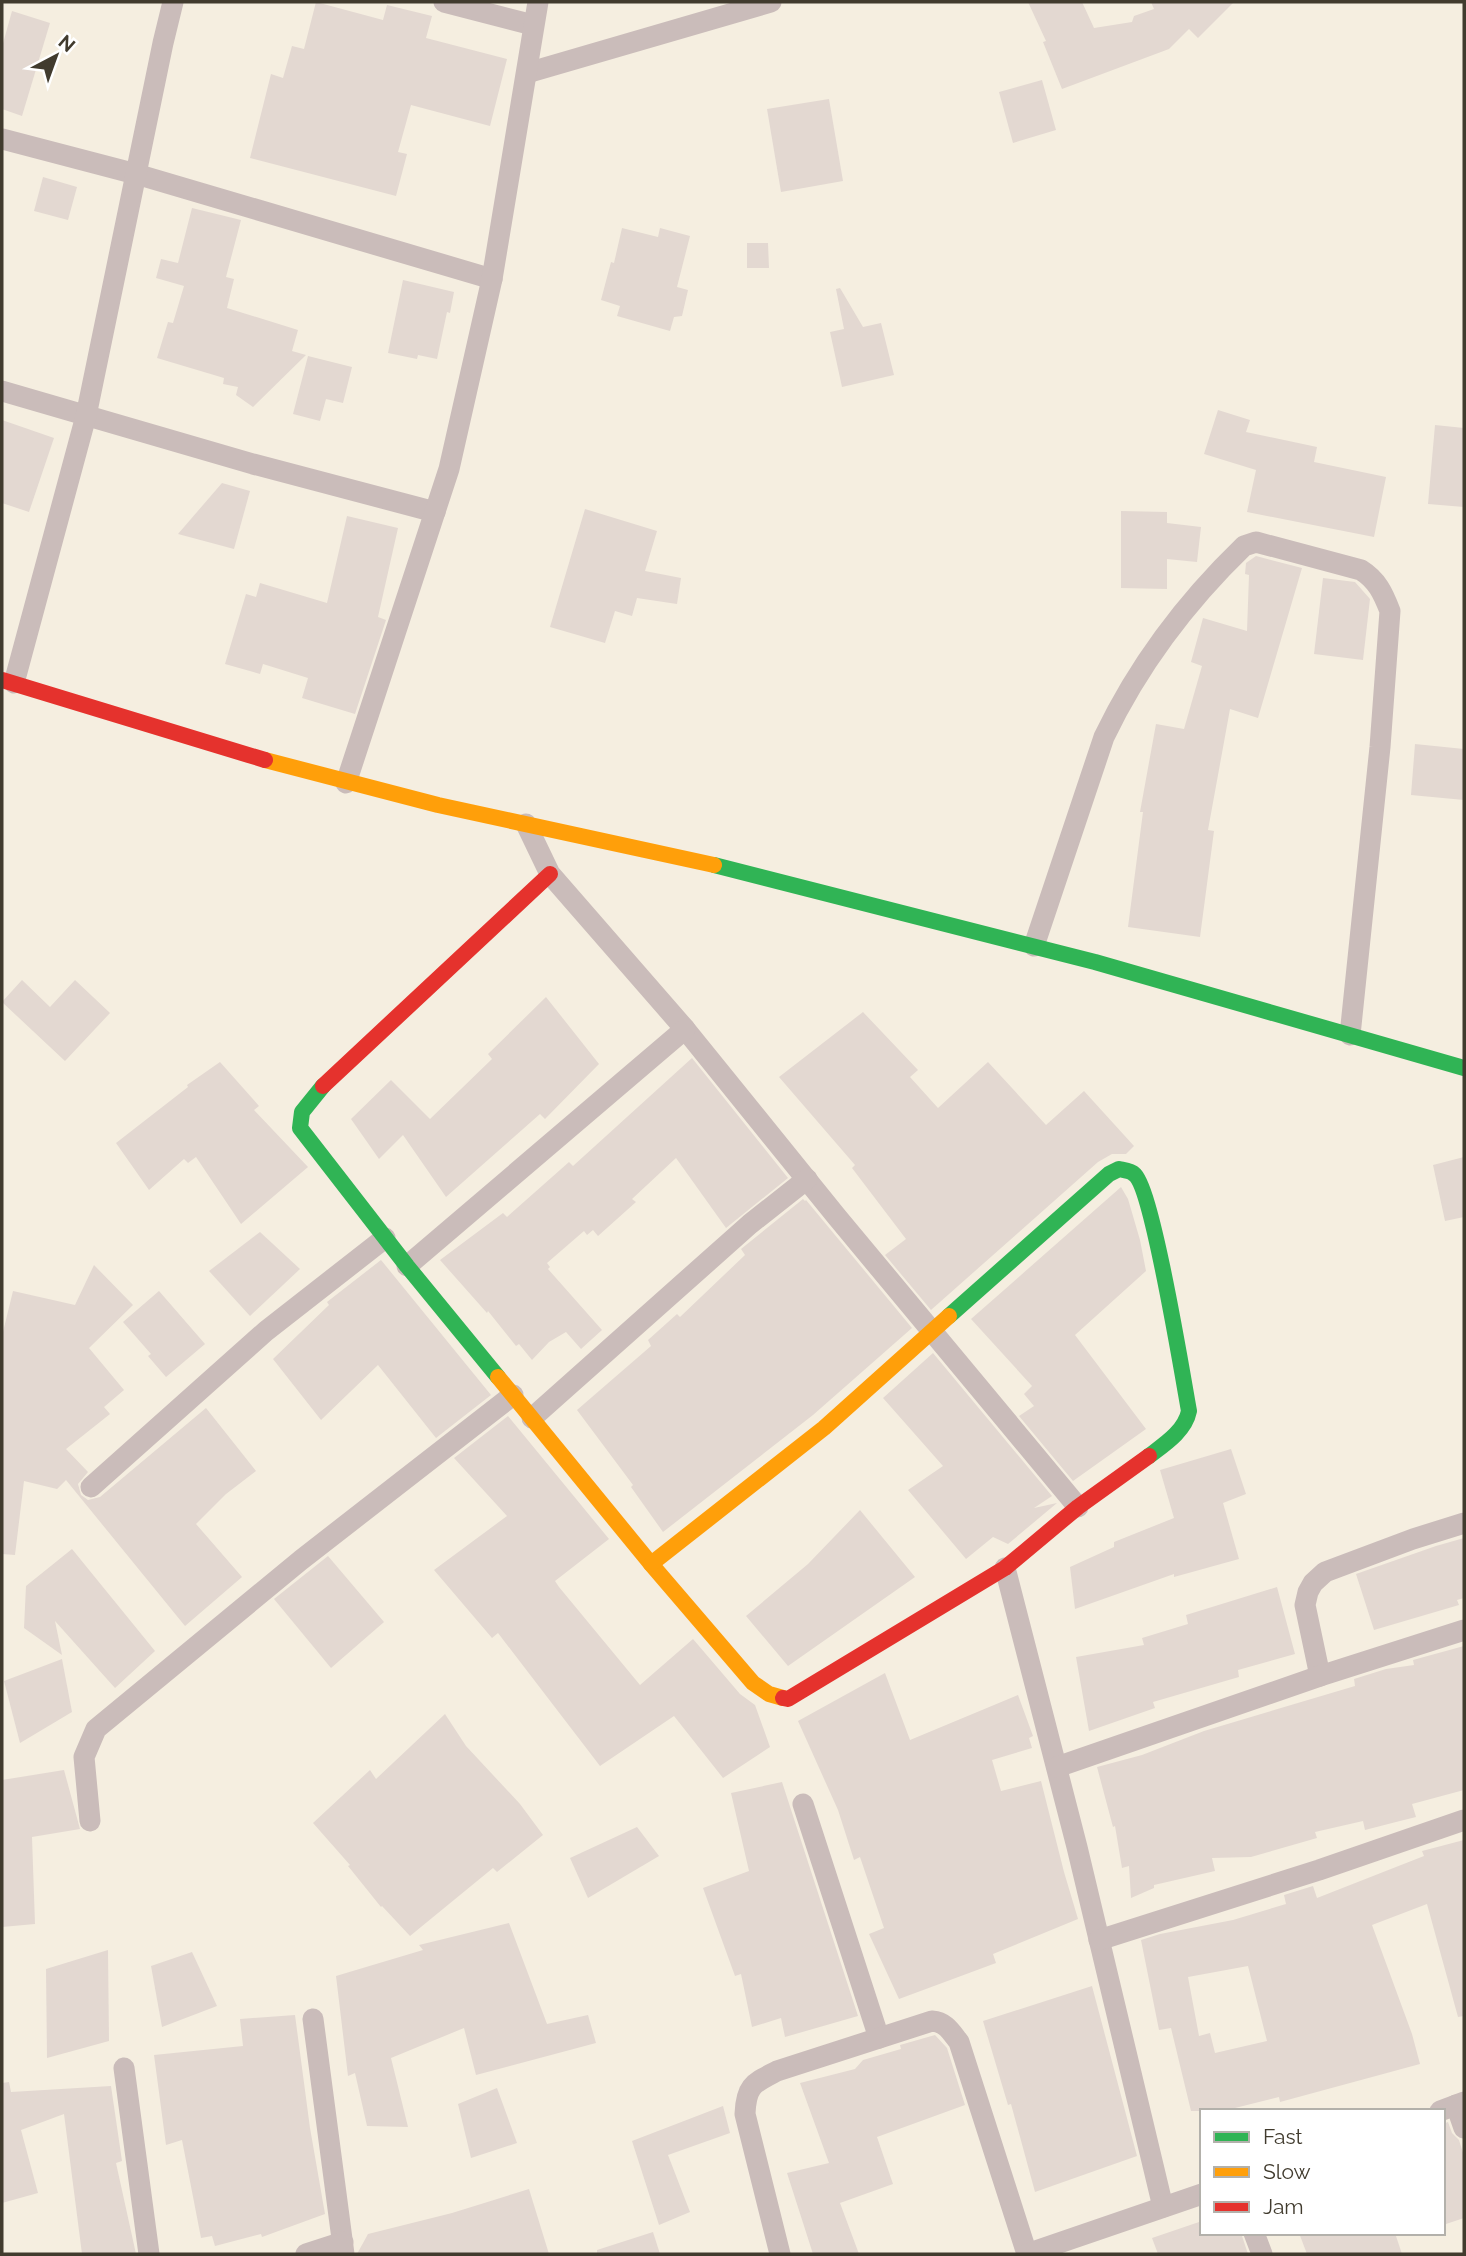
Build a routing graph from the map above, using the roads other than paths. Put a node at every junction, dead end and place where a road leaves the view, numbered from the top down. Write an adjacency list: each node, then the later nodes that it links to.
1 (173, 2): 9 (street)
2 (444, 2): 6 (street)
3 (538, 2): 6 (street)
4 (771, 2): 5 (street)
5 (748, 5): 7 (street)
6 (533, 25): 7 (street)
7 (527, 73): 10 (street)
8 (2, 139): 9 (street)
9 (136, 174): 10 (street); 12 (street)
10 (492, 279): 13 (street)
11 (2, 391): 12 (street)
12 (86, 416): 13 (street); 14 (street)
13 (435, 512): 15 (street)
14 (8, 681): 15 (street)
15 (346, 783): 16 (street)
16 (526, 824): 17 (street); 18 (street)
17 (550, 874): 19 (street); 23 (street)
18 (1034, 946): 20 (street); 20 (street)
19 (685, 1029): 22 (street); 24 (street)
20 (1350, 1035): 21 (street)
21 (1464, 1068)
22 (807, 1179): 25 (street); 27 (street)
23 (385, 1238): 24 (street); 28 (street)
24 (407, 1266): 26 (street)
25 (932, 1330): 29 (street); 29 (street); 31 (street)
26 (513, 1395): 27 (street); 38 (street)
27 (532, 1418): 31 (street)
28 (91, 1488)
29 (1078, 1507): 32 (street)
30 (1464, 1523): 34 (street)
31 (651, 1564): 32 (street)
32 (1005, 1568): 35 (street)
33 (1464, 1630): 34 (street)
34 (1320, 1676): 35 (street)
35 (1057, 1767): 39 (street)
36 (803, 1804): 41 (street)
37 (1464, 1820): 39 (street)
38 (90, 1821)
39 (1099, 1940): 46 (street)
40 (313, 2019): 48 (street)
41 (879, 2038): 51 (street); 52 (street)
42 (124, 2068): 49 (street)
43 (1453, 2106): 44 (street)
44 (1464, 2128)
45 (1200, 2195): 46 (street)
46 (1163, 2207): 52 (street)
47 (1255, 2235): 53 (street)
48 (344, 2248): 50 (street)
49 (149, 2254)
50 (306, 2254)
51 (780, 2254)
52 (1027, 2254)
53 (1262, 2254)

